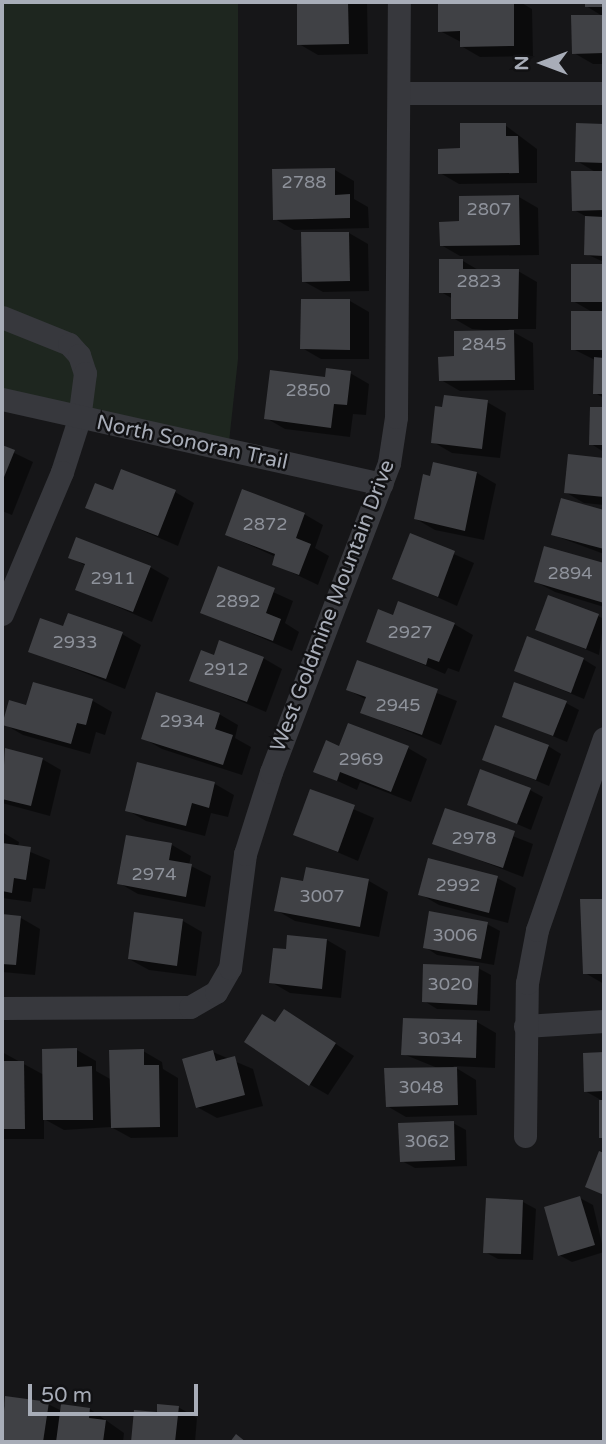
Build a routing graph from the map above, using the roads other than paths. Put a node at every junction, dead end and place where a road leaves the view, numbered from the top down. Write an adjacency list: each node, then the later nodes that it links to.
1 (399, 2): 2 (street, West Goldmine Mountain Drive)
2 (400, 93): 3 (street); 7 (street, West Goldmine Mountain Drive)
3 (604, 93)
4 (2, 317): 6 (street)
5 (2, 399): 6 (street, North Sonoran Trail)
6 (79, 419): 7 (street, North Sonoran Trail); 8 (street)
7 (382, 484): 10 (street, West Goldmine Mountain Drive)
8 (2, 614)
9 (604, 738): 12 (street)
10 (2, 1008)
11 (604, 1021): 12 (street)
12 (525, 1026): 13 (street)
13 (525, 1136)

